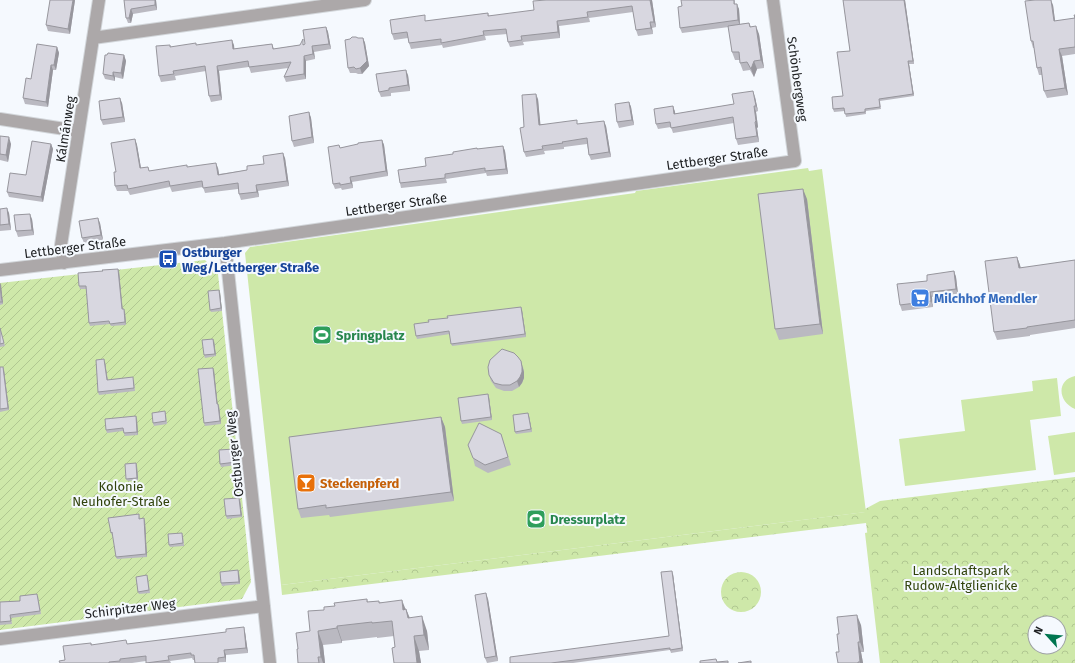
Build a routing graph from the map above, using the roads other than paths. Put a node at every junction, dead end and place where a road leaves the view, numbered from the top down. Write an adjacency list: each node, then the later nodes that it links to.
1 (99, 0): 4 (street, Kálmánweg)
2 (365, 0): 4 (street)
3 (774, 0): 7 (street, Schönbergweg)
4 (93, 38): 6 (street, Kálmánweg)
5 (0, 119): 6 (street)
6 (78, 131): 9 (street, Kálmánweg)
7 (795, 161): 8 (street, Lettberger Straße)
8 (225, 243): 9 (street, Lettberger Straße); 11 (street, Ostburger Weg)
9 (64, 263): 10 (street, Lettberger Straße)
10 (0, 270)
11 (264, 606): 12 (street, Schirpitzer Weg); 13 (street, Ostburger Weg)
12 (0, 639)
13 (270, 663)

